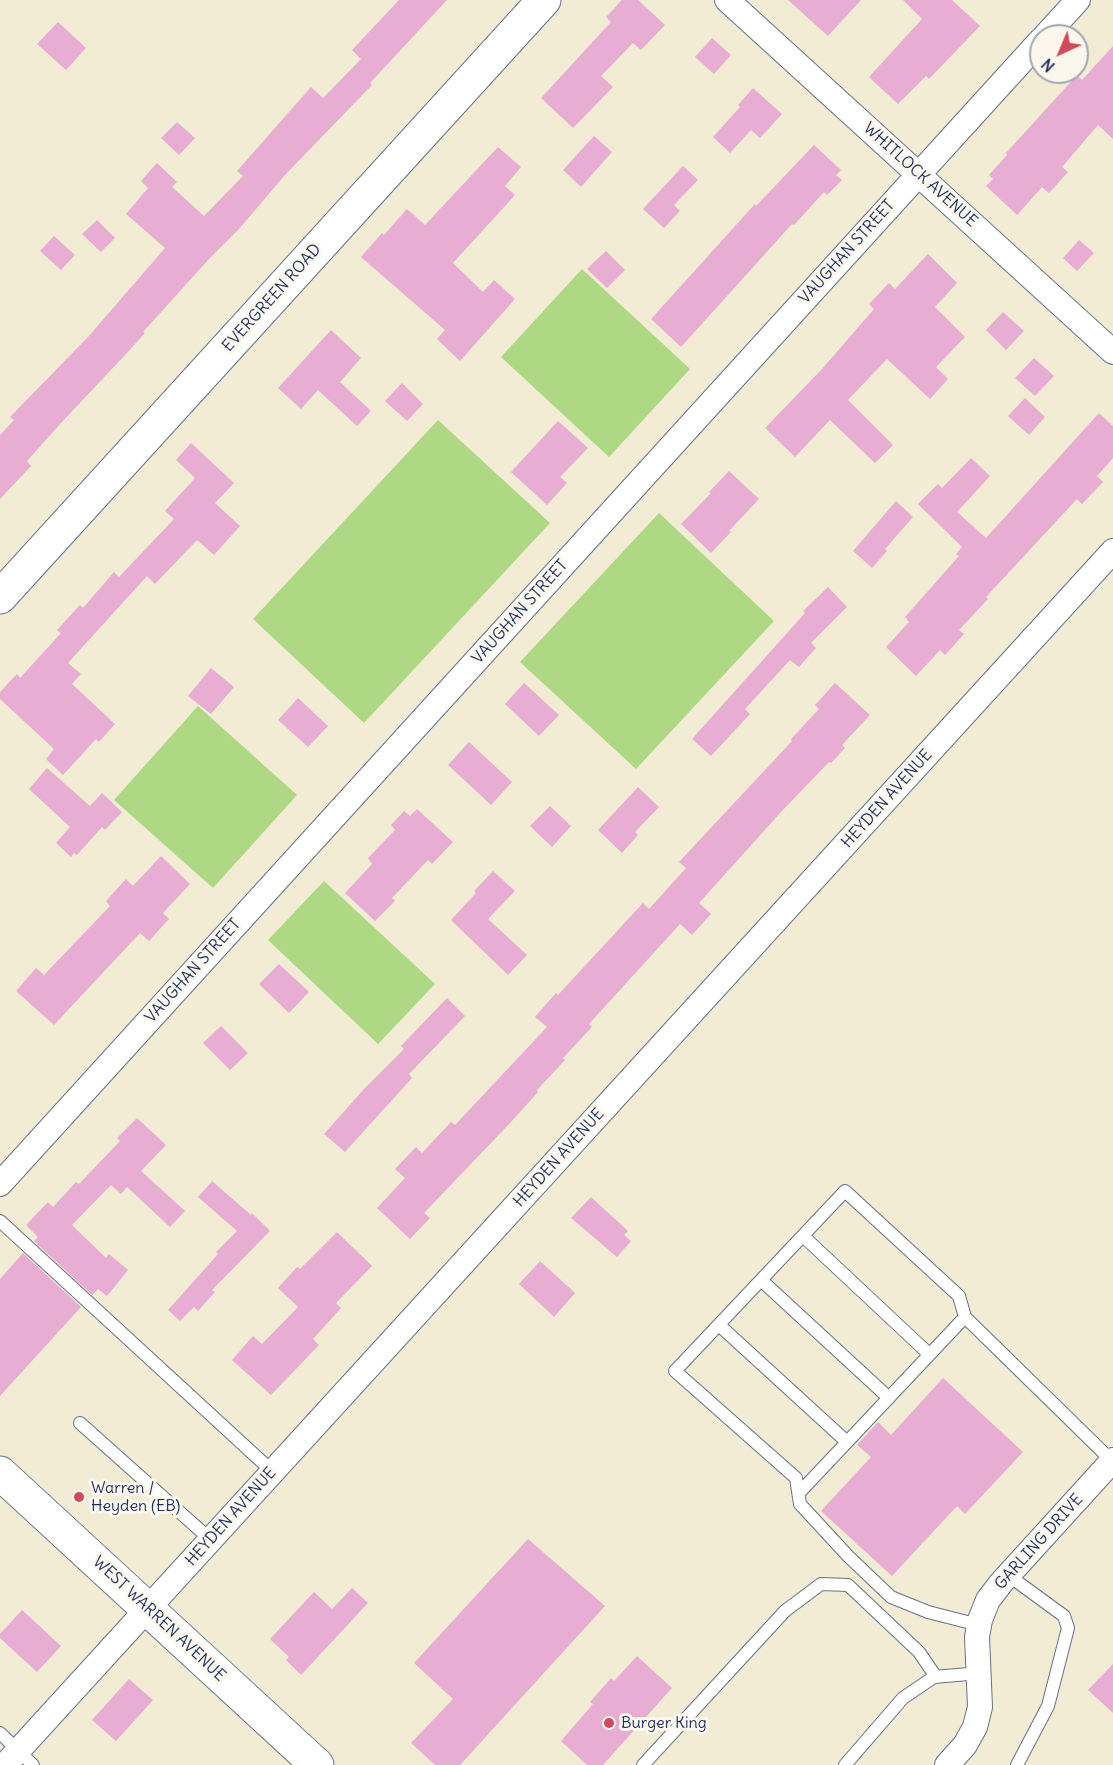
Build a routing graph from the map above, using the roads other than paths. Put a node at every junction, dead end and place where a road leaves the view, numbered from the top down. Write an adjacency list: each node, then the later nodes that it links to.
1 (544, 0): 9 (street, EVERGREEN ROAD)
2 (727, 0): 6 (street, WHITLOCK AVENUE)
3 (1078, 0): 4 (street)
4 (1056, 24)
5 (1029, 53): 6 (street, VAUGHAN STREET)
6 (919, 174): 7 (street, WHITLOCK AVENUE); 10 (street, VAUGHAN STREET)
7 (1113, 352)
8 (1113, 551): 21 (street, HEYDEN AVENUE)
9 (0, 597)
10 (0, 1184)
11 (0, 1221): 21 (lane)
12 (803, 1236): 13 (lane); 14 (lane); 16 (lane)
13 (761, 1280): 15 (lane); 17 (lane)
14 (965, 1317): 16 (lane); 20 (lane)
15 (718, 1325): 19 (lane); 23 (lane)
16 (929, 1354): 17 (lane)
17 (889, 1398): 19 (lane)
18 (80, 1423): 24 (lane)
19 (848, 1442): 23 (lane)
20 (1112, 1460): 25 (street, GARLING DRIVE)
21 (273, 1472): 24 (street, HEYDEN AVENUE)
22 (0, 1473): 26 (street, WEST WARREN AVENUE)
23 (798, 1493): 27 (lane)
24 (211, 1540): 26 (street, HEYDEN AVENUE)
25 (1008, 1575): 27 (street, GARLING DRIVE); 36 (lane)
26 (147, 1609): 31 (street, HEYDEN AVENUE); 32 (street, WEST WARREN AVENUE)
27 (979, 1625): 28 (street, GARLING DRIVE)
28 (980, 1673): 29 (lane); 35 (street, GARLING DRIVE)
29 (936, 1677): 33 (lane); 34 (lane)
30 (0, 1733): 31 (lane)
31 (19, 1760)
32 (317, 1765)
33 (643, 1765)
34 (845, 1765)
35 (947, 1765)
36 (1017, 1765)

